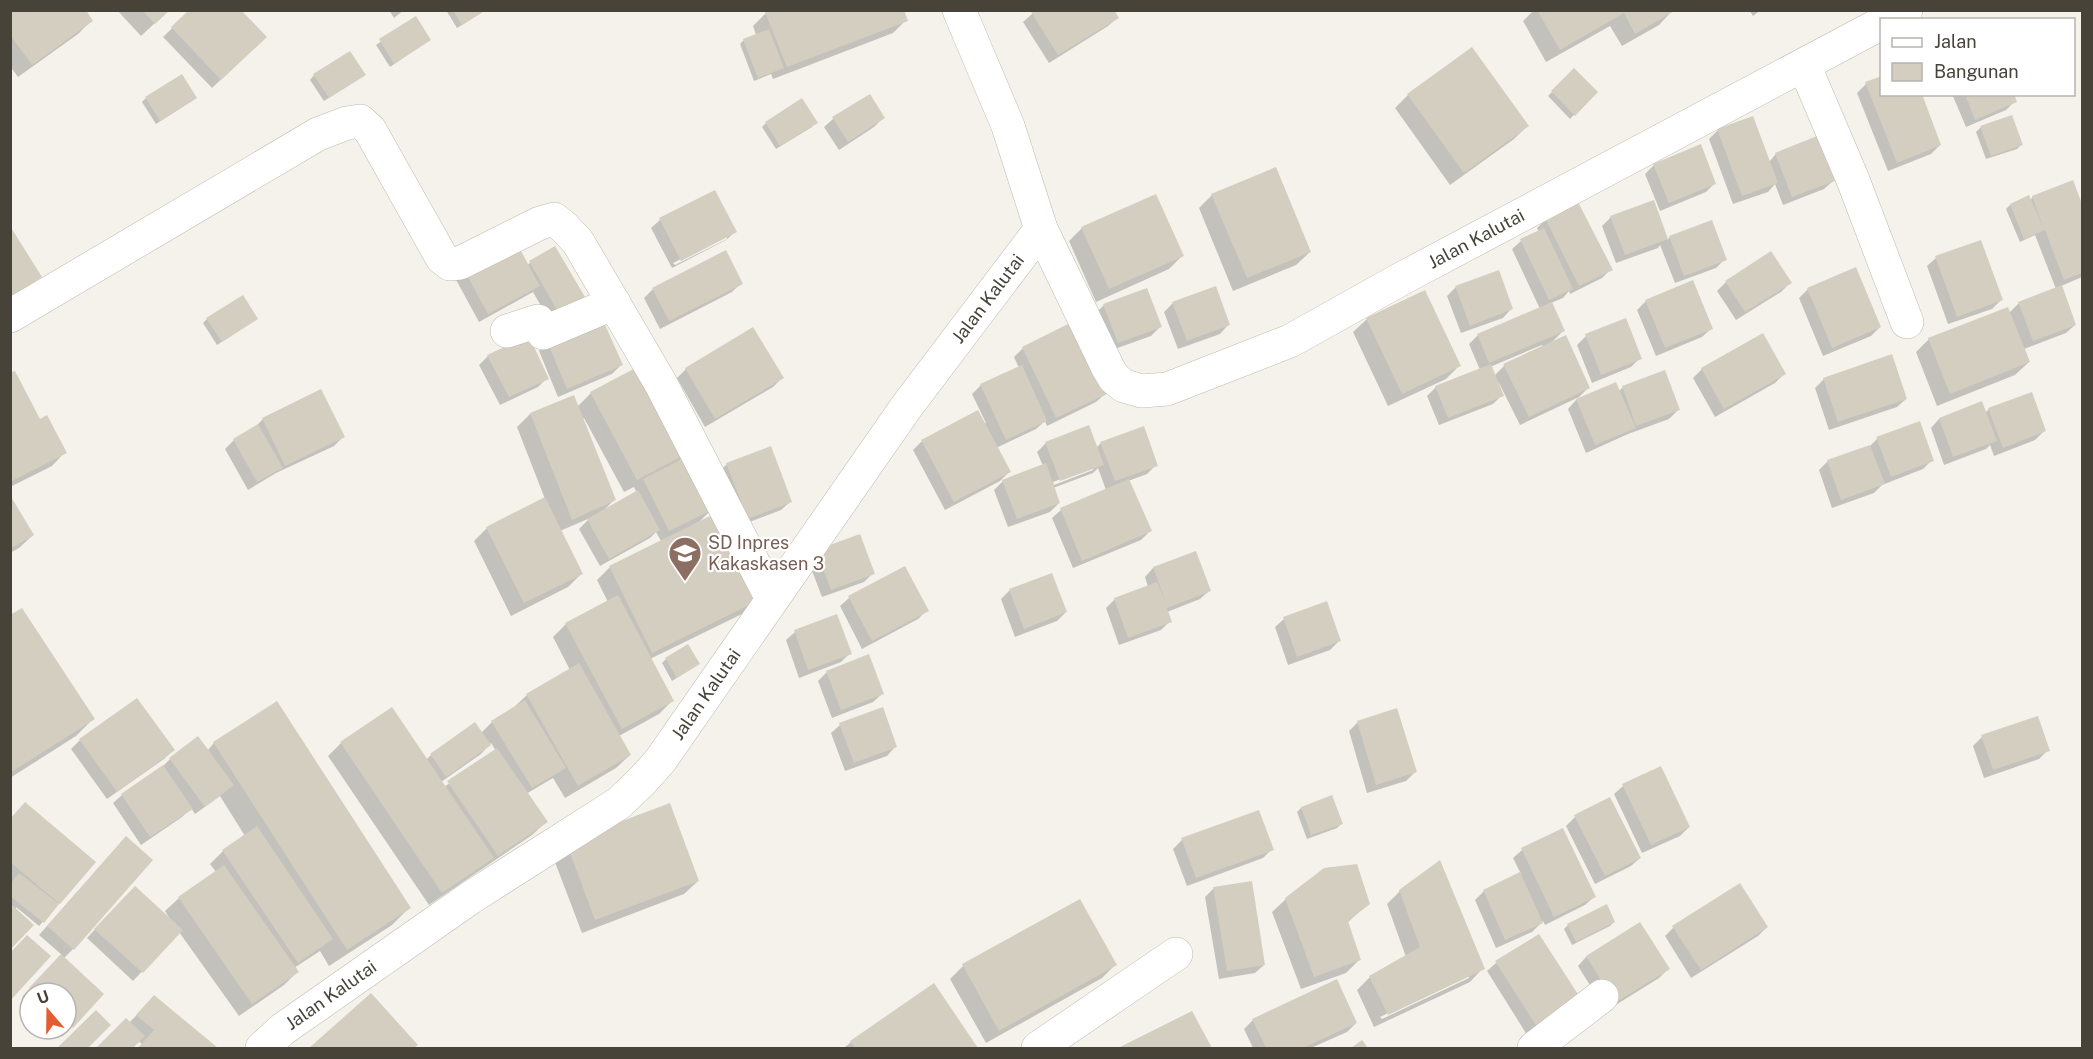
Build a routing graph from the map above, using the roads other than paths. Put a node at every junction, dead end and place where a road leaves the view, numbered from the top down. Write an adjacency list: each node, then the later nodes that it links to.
1 (959, 10): 6 (street, Jalan Kalutai)
2 (1905, 10): 3 (street)
3 (1892, 18)
4 (1880, 24): 5 (street, Jalan Kalutai)
5 (1804, 65): 6 (street, Jalan Kalutai); 9 (street)
6 (1041, 229): 11 (street, Jalan Kalutai)
7 (615, 303): 8 (street); 10 (street); 11 (street)
8 (10, 316)
9 (1907, 322)
10 (507, 331)
11 (772, 599): 14 (street, Jalan Kalutai)
12 (1176, 954): 15 (street)
13 (1602, 996): 16 (street)
14 (262, 1048)
15 (1038, 1048)
16 (1534, 1048)

